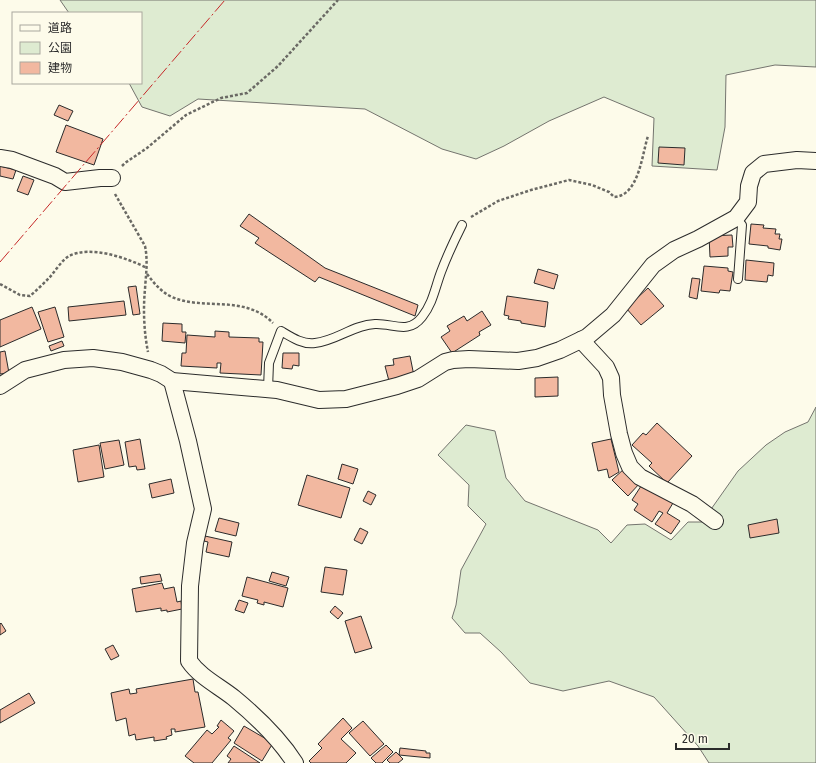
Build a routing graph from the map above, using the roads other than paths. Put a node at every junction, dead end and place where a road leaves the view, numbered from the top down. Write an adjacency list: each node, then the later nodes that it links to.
1 (0, 158): 3 (street)
2 (816, 161): 4 (street)
3 (112, 178)
4 (736, 218): 6 (lane); 7 (street)
5 (462, 225): 10 (lane)
6 (738, 279)
7 (581, 340): 10 (street); 11 (street)
8 (172, 381): 9 (street); 10 (street); 12 (street)
9 (0, 386)
10 (268, 390)
11 (715, 521)
12 (295, 763)

